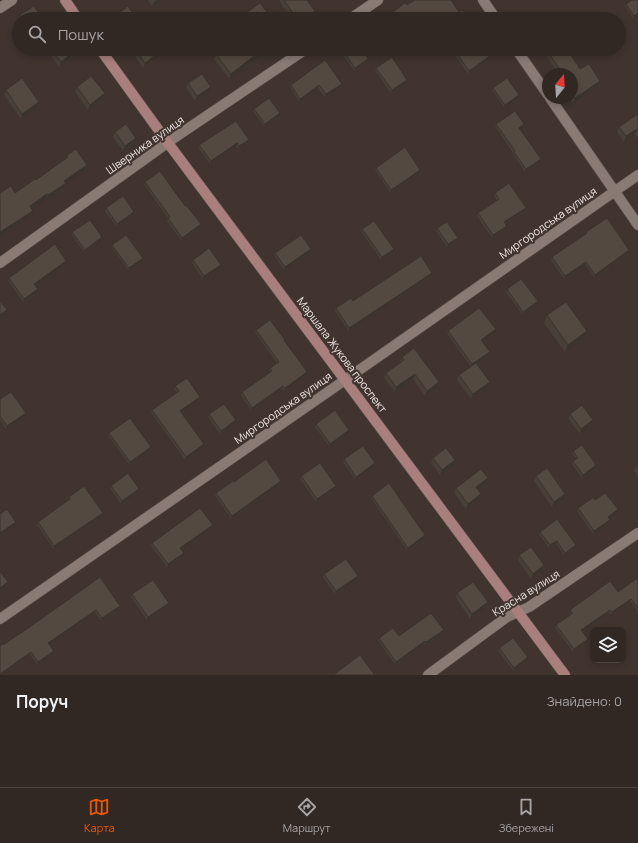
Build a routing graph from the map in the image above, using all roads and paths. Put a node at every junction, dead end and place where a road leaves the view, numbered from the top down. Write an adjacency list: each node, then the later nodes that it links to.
1 (12, 0): 5 (street)
2 (65, 0): 6 (street)
3 (378, 0): 7 (street)
4 (483, 0): 8 (street)
5 (0, 8)
6 (73, 12)
7 (360, 12)
8 (491, 12)
9 (105, 56): 14 (street, Маршала Жукова проспект)
10 (296, 56): 14 (street, Шверника вулиця)
11 (521, 56): 12 (street)
12 (542, 86)
13 (554, 104): 16 (street)
14 (168, 143): 18 (street, Шверника вулиця); 19 (street, Маршала Жукова проспект)
15 (638, 175): 16 (street, Миргородська вулиця)
16 (614, 191): 17 (street); 19 (street, Миргородська вулиця)
17 (638, 225)
18 (0, 263)
19 (345, 380): 21 (street, Маршала Жукова проспект); 22 (street, Миргородська вулиця)
20 (638, 533): 21 (street, Красна вулиця)
21 (518, 612): 23 (street, Красна вулиця); 24 (street, Маршала Жукова проспект)
22 (0, 619)
23 (428, 675)
24 (565, 675)

